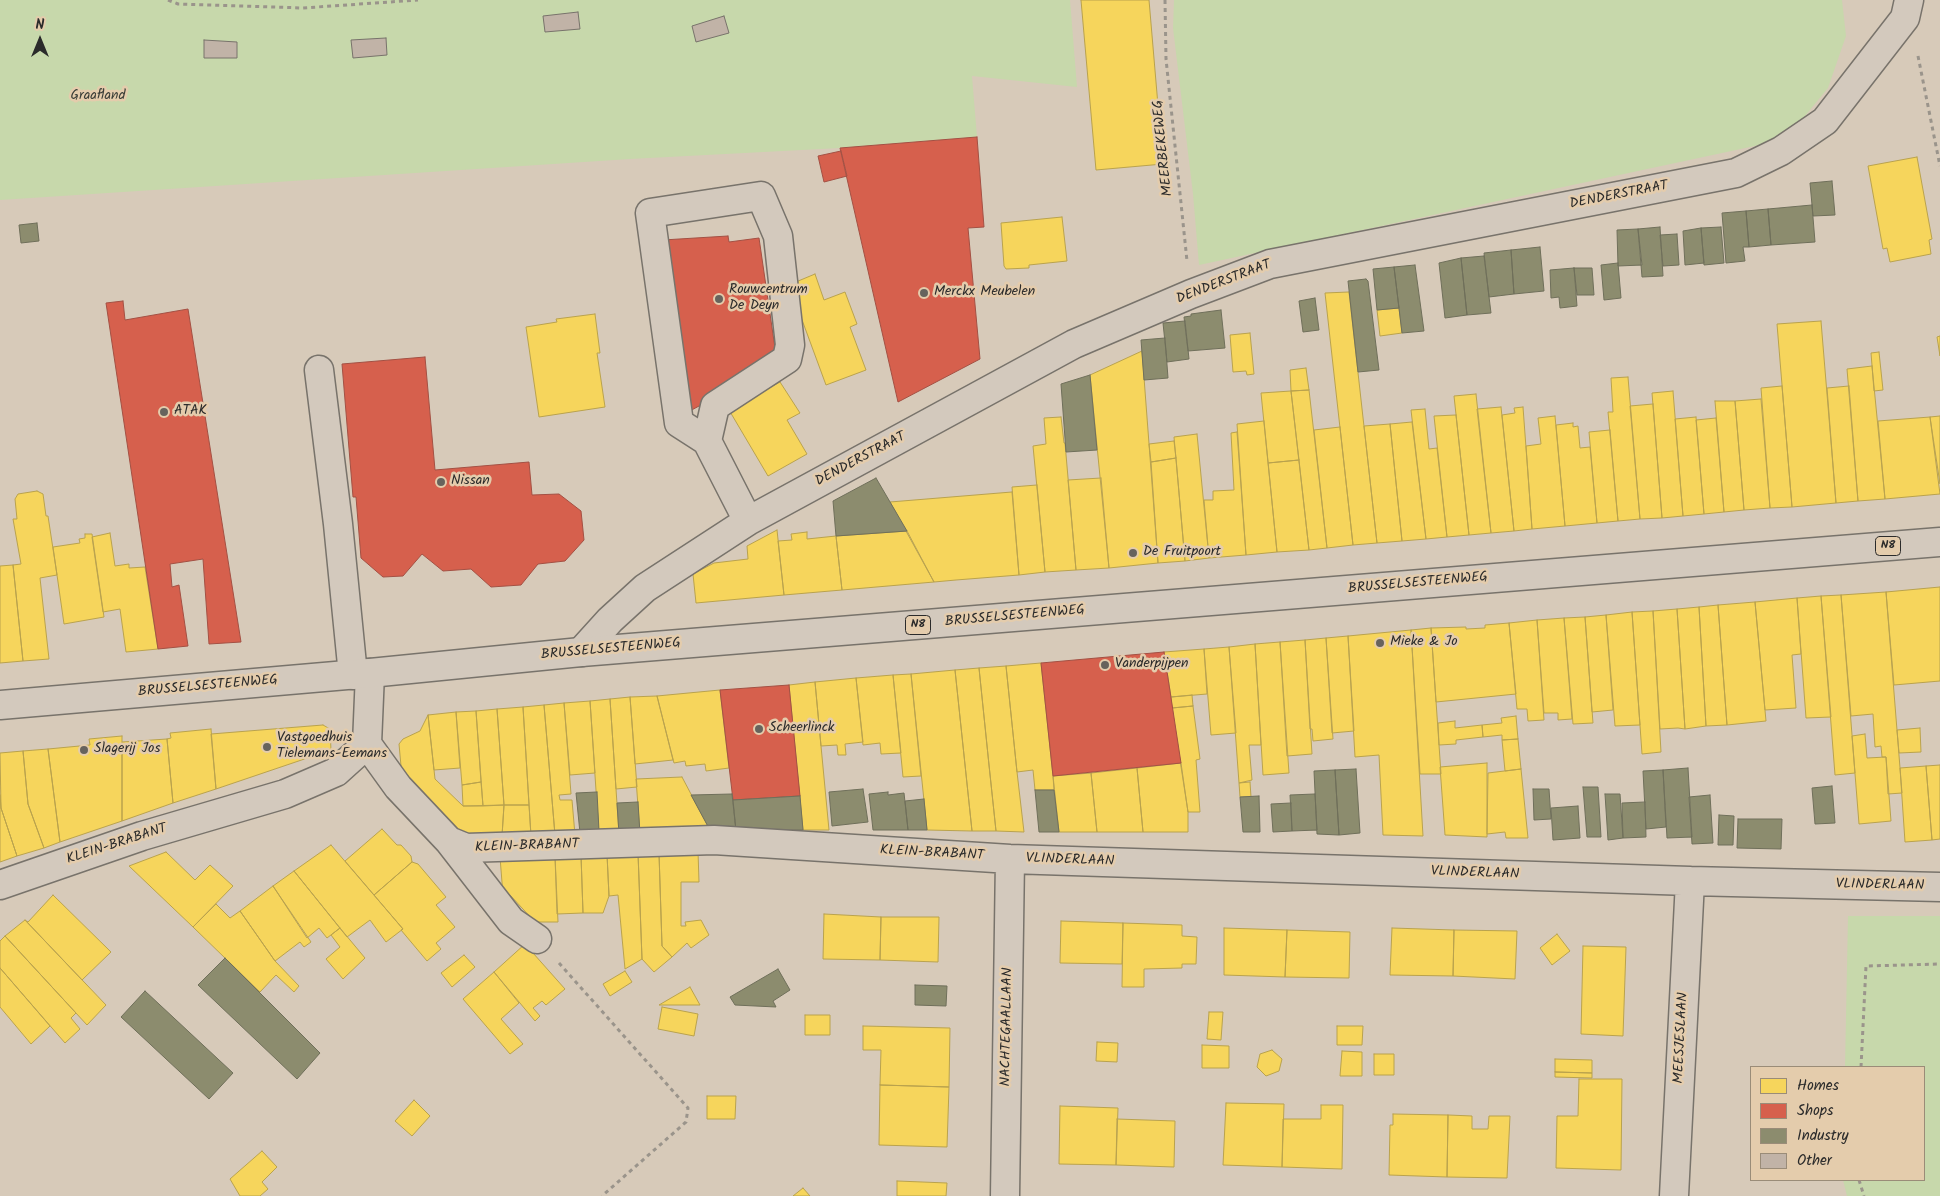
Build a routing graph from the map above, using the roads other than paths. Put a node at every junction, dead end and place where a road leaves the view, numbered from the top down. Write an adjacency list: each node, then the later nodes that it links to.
1 (1907, 9): 4 (street, DENDERSTRAAT)
2 (319, 370): 7 (street)
3 (708, 441): 3 (street); 4 (street)
4 (748, 521): 6 (street, DENDERSTRAAT)
5 (1940, 542): 6 (street, BRUSSELSESTEENWEG / N8)
6 (581, 652): 7 (street, BRUSSELSESTEENWEG / N8)
7 (362, 674): 8 (street, BRUSSELSESTEENWEG / N8); 9 (street)
8 (0, 705)
9 (366, 744): 10 (street); 13 (street, KLEIN-BRABANT)
10 (449, 841): 11 (street, KLEIN-BRABANT); 15 (street)
11 (1010, 859): 12 (street, VLINDERLAAN); 16 (street, NACHTEGAALLAAN)
12 (1690, 881): 14 (street, VLINDERLAAN); 17 (street, MEESJESLAAN)
13 (0, 885)
14 (1940, 887)
15 (537, 939)
16 (1006, 1196)
17 (1674, 1196)

